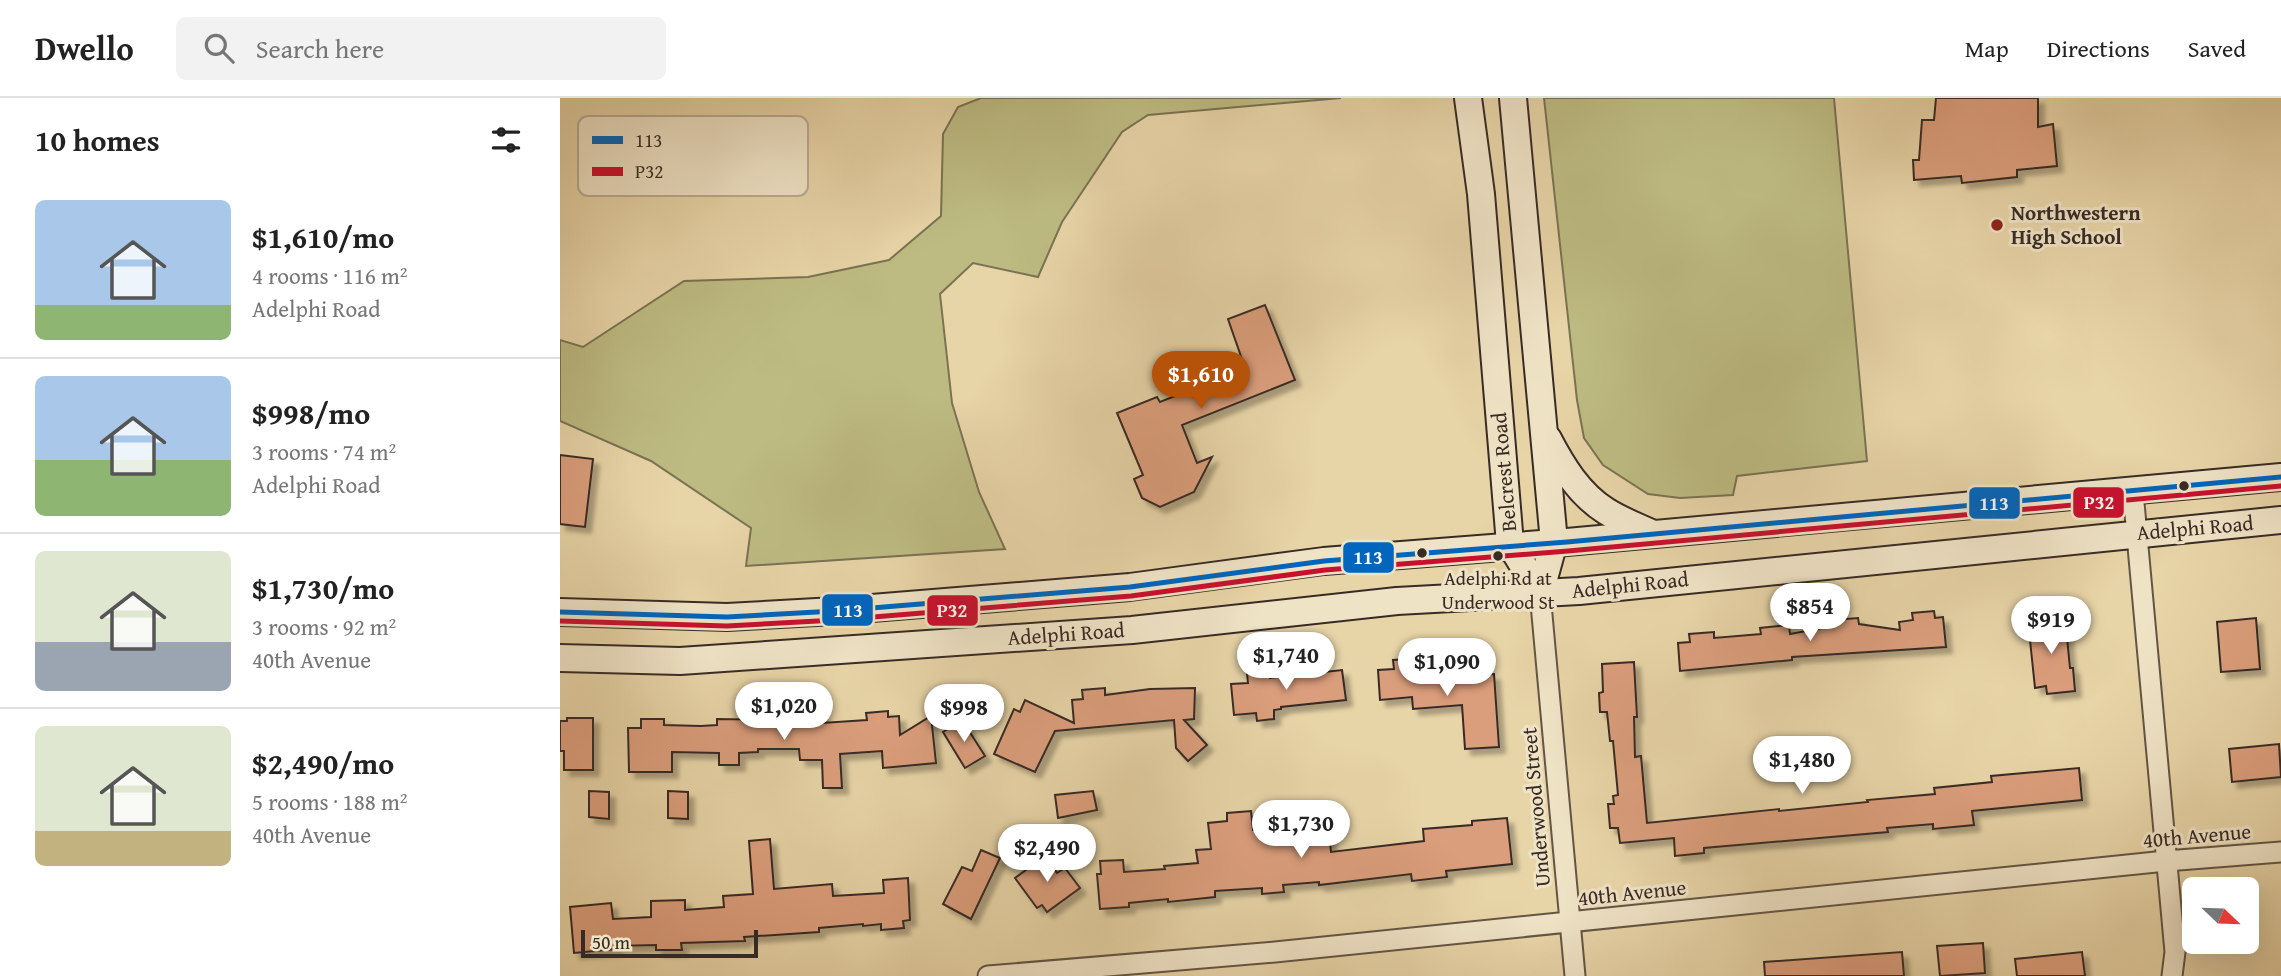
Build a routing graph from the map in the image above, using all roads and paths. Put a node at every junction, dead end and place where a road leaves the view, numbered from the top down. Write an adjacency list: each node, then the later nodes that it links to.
1 (1468, 98): 10 (main road, Belcrest Road)
2 (1513, 98): 3 (main road, Belcrest Road)
3 (1542, 427): 8 (main road); 9 (main road, Belcrest Road)
4 (2281, 477): 5 (main road, Adelphi Road)
5 (2133, 492): 7 (street); 8 (main road, Adelphi Road)
6 (2281, 520): 7 (main road, Adelphi Road)
7 (2137, 533): 11 (main road, Adelphi Road); 15 (street)
8 (1652, 534): 9 (main road, Adelphi Road)
9 (1554, 542): 10 (main road, Adelphi Road); 11 (main road, Belcrest Road)
10 (1510, 544): 11 (main road, Belcrest Road); 12 (main road, Adelphi Road)
11 (1540, 593): 13 (main road, Adelphi Road); 16 (street, Underwood Street)
12 (560, 612)
13 (560, 659)
14 (2281, 852): 15 (street, 40th Avenue)
15 (2166, 861): 16 (street, 40th Avenue); 19 (street)
16 (1570, 923): 17 (street, 40th Avenue); 18 (street, Underwood Street)
17 (988, 976)
18 (1575, 976)
19 (2172, 976)

